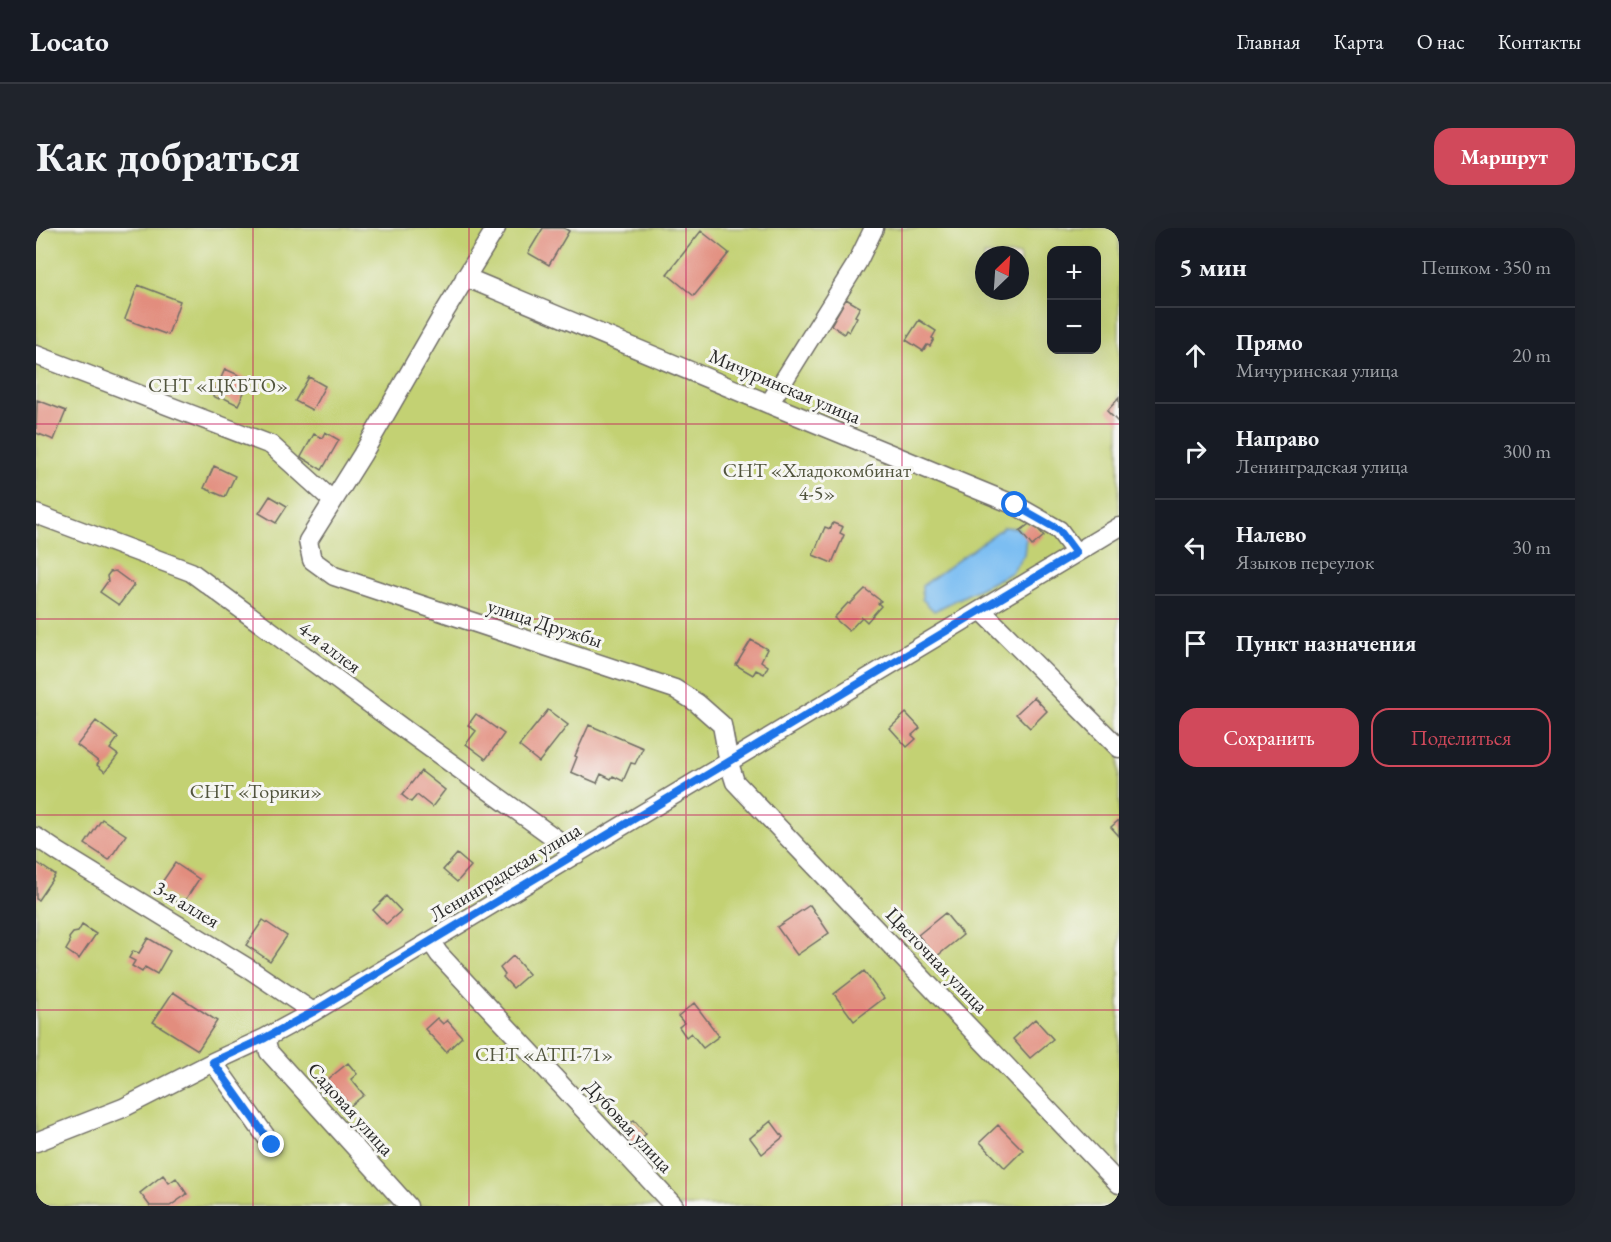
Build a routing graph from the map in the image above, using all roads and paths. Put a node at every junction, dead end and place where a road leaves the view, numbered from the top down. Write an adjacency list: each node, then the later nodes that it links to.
1 (496, 228): 3 (street)
2 (874, 228): 5 (street)
3 (465, 277): 5 (street, Мичуринская улица); 6 (street)
4 (36, 355): 6 (street)
5 (769, 404): 9 (street, Мичуринская улица)
6 (333, 501): 12 (street, улица Дружбы)
7 (36, 514): 14 (street, 4-я аллея)
8 (1119, 527): 9 (street, Ленинградская улица)
9 (1076, 553): 10 (street, Ленинградская улица)
10 (981, 610): 11 (street); 12 (street, Ленинградская улица)
11 (1119, 748)
12 (729, 763): 14 (street, Ленинградская улица); 21 (street, Цветочная улица)
13 (36, 837): 16 (street, 3-я аллея)
14 (577, 855): 15 (street, Ленинградская улица)
15 (431, 942): 16 (street, Ленинградская улица); 23 (street, Дубовая улица)
16 (313, 1012): 17 (street, Ленинградская улица)
17 (265, 1038): 18 (street, Ленинградская улица); 22 (street, Садовая улица)
18 (213, 1062): 19 (street, Ленинградская улица); 20 (street)
19 (36, 1142)
20 (272, 1145)
21 (1119, 1184)
22 (408, 1206)
23 (674, 1206)

